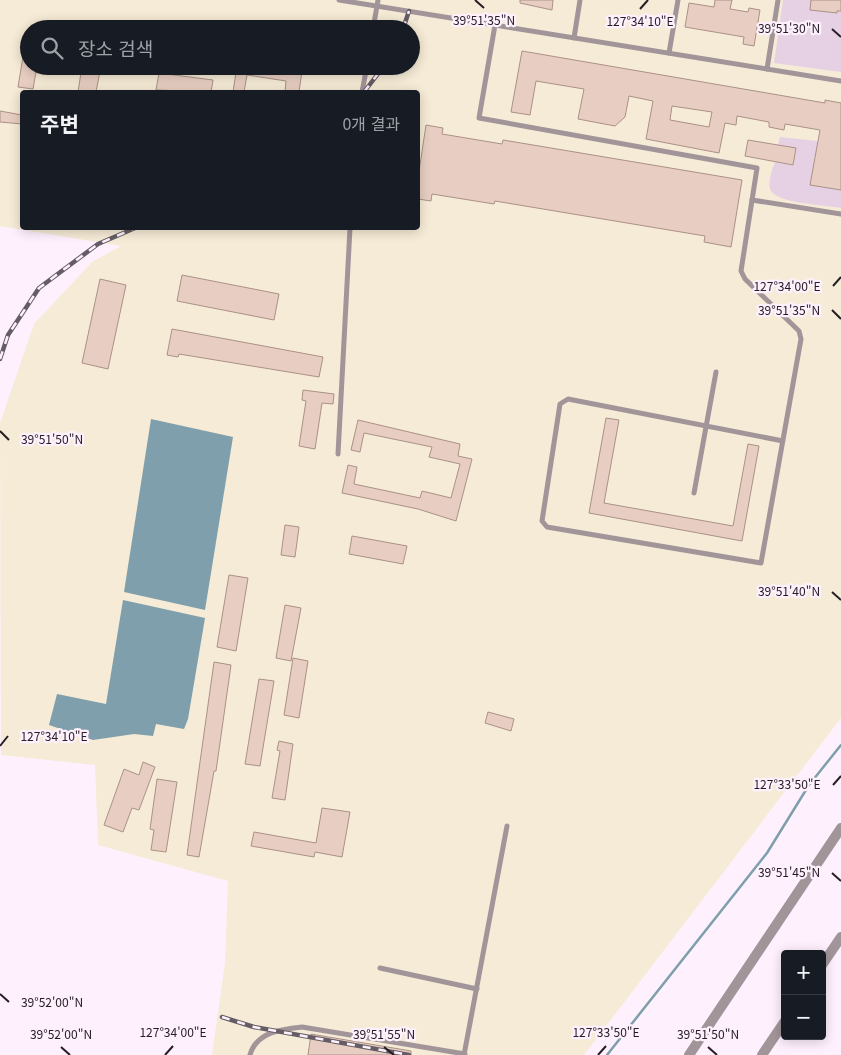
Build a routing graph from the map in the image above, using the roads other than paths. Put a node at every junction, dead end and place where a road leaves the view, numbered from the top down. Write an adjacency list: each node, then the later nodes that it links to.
1 (339, 0): 5 (lane)
2 (580, 0): 8 (lane)
3 (678, 0): 9 (lane)
4 (778, 0): 10 (lane)
5 (378, 3): 6 (lane); 7 (lane)
6 (375, 20)
7 (495, 25): 8 (lane); 14 (lane)
8 (574, 38): 9 (lane)
9 (669, 53): 10 (lane)
10 (767, 69): 12 (lane)
11 (365, 75): 13 (lane)
12 (841, 81)
13 (362, 90)
14 (752, 200): 15 (lane); 19 (lane)
15 (841, 214)
16 (350, 230): 20 (lane)
17 (716, 372): 18 (lane)
18 (706, 426): 19 (lane); 19 (lane); 21 (lane)
19 (783, 441)
20 (338, 454)
21 (694, 493)
22 (507, 826): 27 (lane)
23 (841, 828): 31 (street)
24 (841, 936): 25 (street)
25 (826, 959)
26 (380, 968): 27 (lane)
27 (477, 989): 29 (lane)
28 (781, 1027): 32 (street)
29 (464, 1054): 30 (lane)
30 (250, 1055)
31 (690, 1055)
32 (762, 1055)

